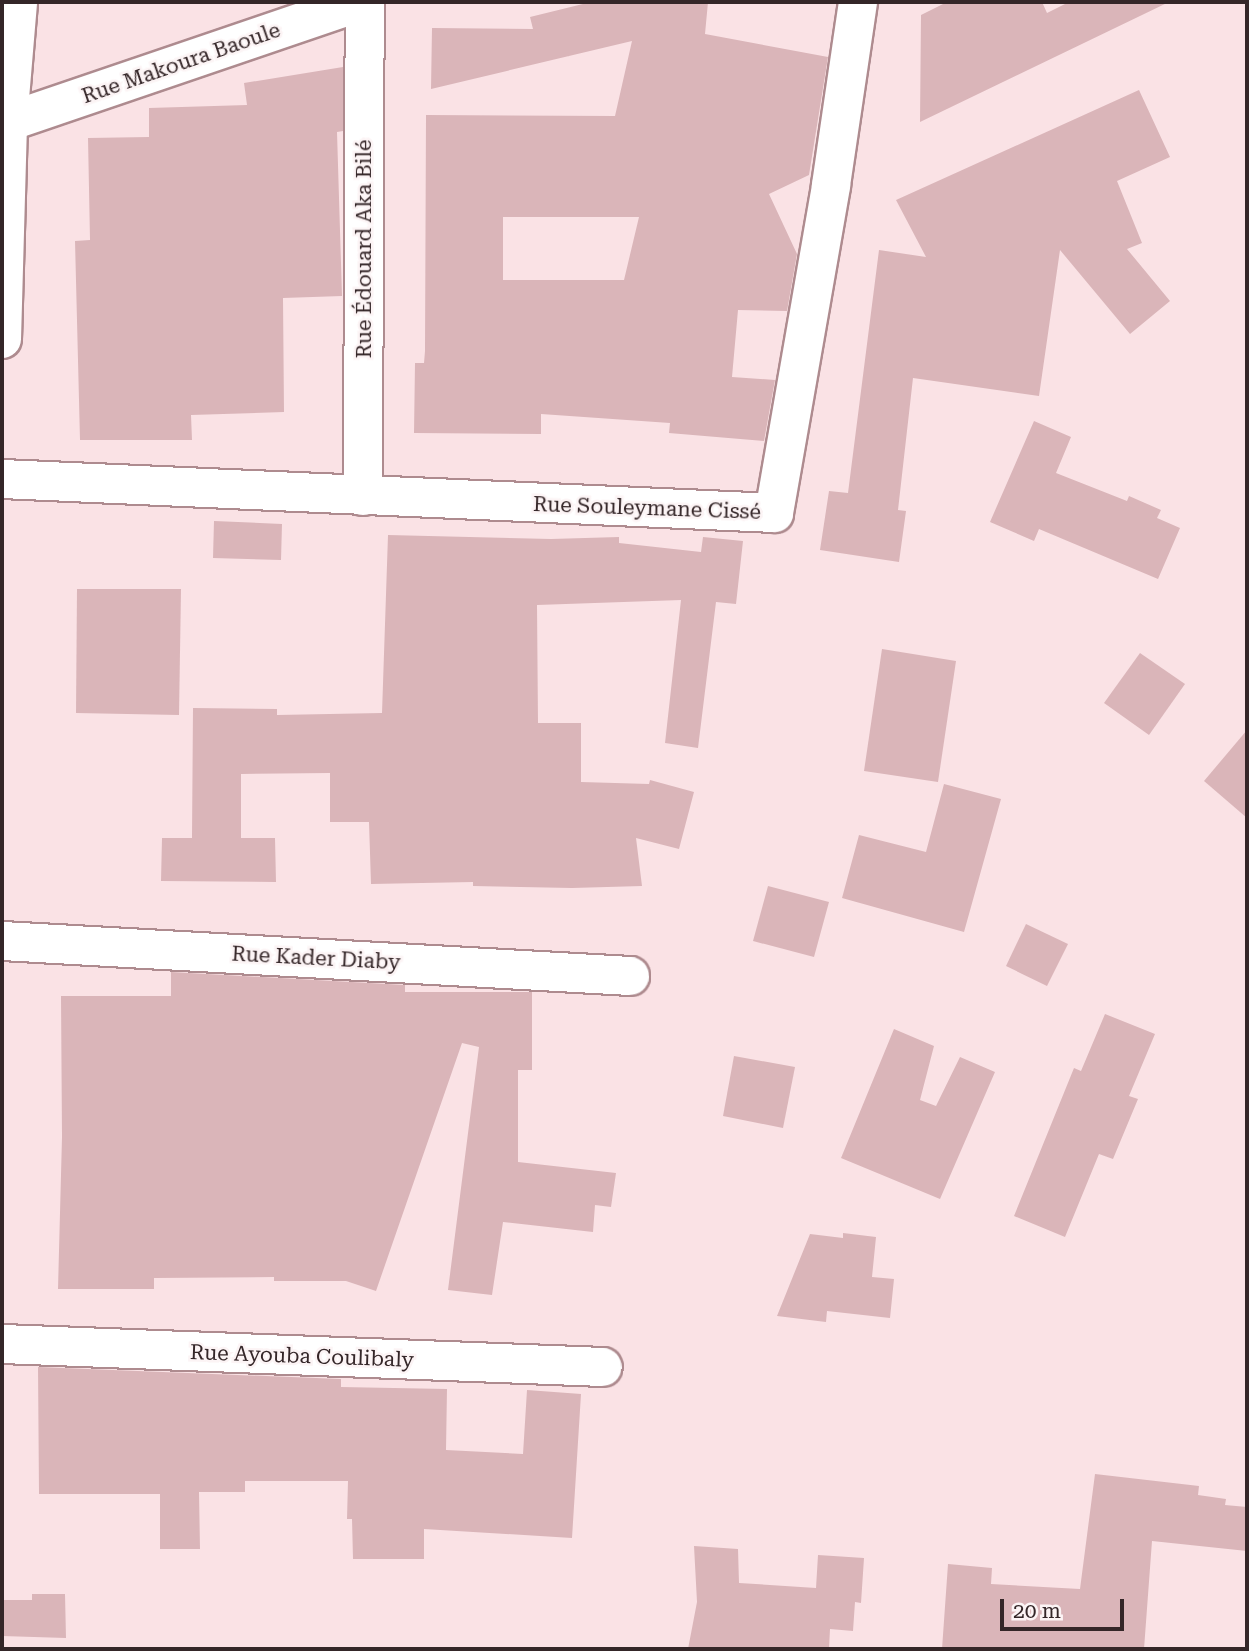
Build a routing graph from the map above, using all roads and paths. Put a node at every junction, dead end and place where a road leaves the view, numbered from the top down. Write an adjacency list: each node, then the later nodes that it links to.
1 (18, 2): 5 (street)
2 (360, 2): 5 (street, Rue Makoura Baoule)
3 (365, 2): 8 (street, Rue Édouard Aka Bilé)
4 (858, 2): 8 (street, Rue Souleymane Cissé)
5 (5, 123): 6 (street)
6 (2, 339)
7 (2, 479): 8 (street, Rue Souleymane Cissé)
8 (363, 496)
9 (2, 941): 10 (street, Rue Kader Diaby)
10 (630, 976)
11 (2, 1344): 12 (street, Rue Ayouba Coulibaly)
12 (603, 1367)

